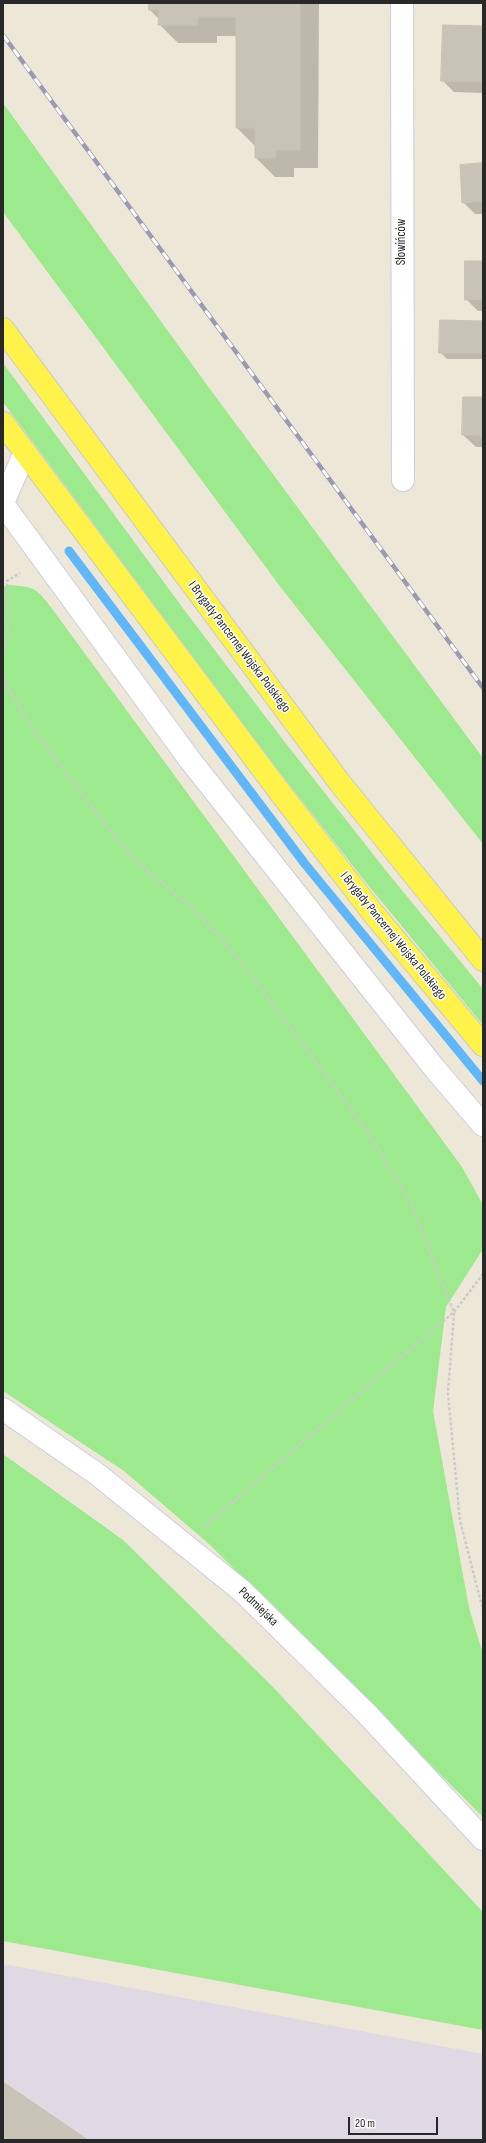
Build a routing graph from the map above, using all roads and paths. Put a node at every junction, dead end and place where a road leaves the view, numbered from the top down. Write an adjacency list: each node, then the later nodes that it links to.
1 (402, 3): 5 (street, Słowińców)
2 (3, 329): 10 (main road, I Brygady Pancernej Wojska Polskiego)
3 (3, 422): 4 (main road, I Brygady Pancernej Wojska Polskiego)
4 (25, 452): 6 (street); 11 (main road, I Brygady Pancernej Wojska Polskiego)
5 (403, 480)
6 (3, 504): 7 (street)
7 (43, 558): 8 (path); 12 (street)
8 (3, 650)
9 (3, 679): 14 (path)
10 (483, 960)
11 (483, 1045)
12 (483, 1125)
13 (483, 1274): 14 (path)
14 (454, 1312): 16 (path); 17 (path)
15 (3, 1409): 16 (street, Podmiejska)
16 (185, 1543): 18 (street, Podmiejska)
17 (483, 1610)
18 (483, 1839)

